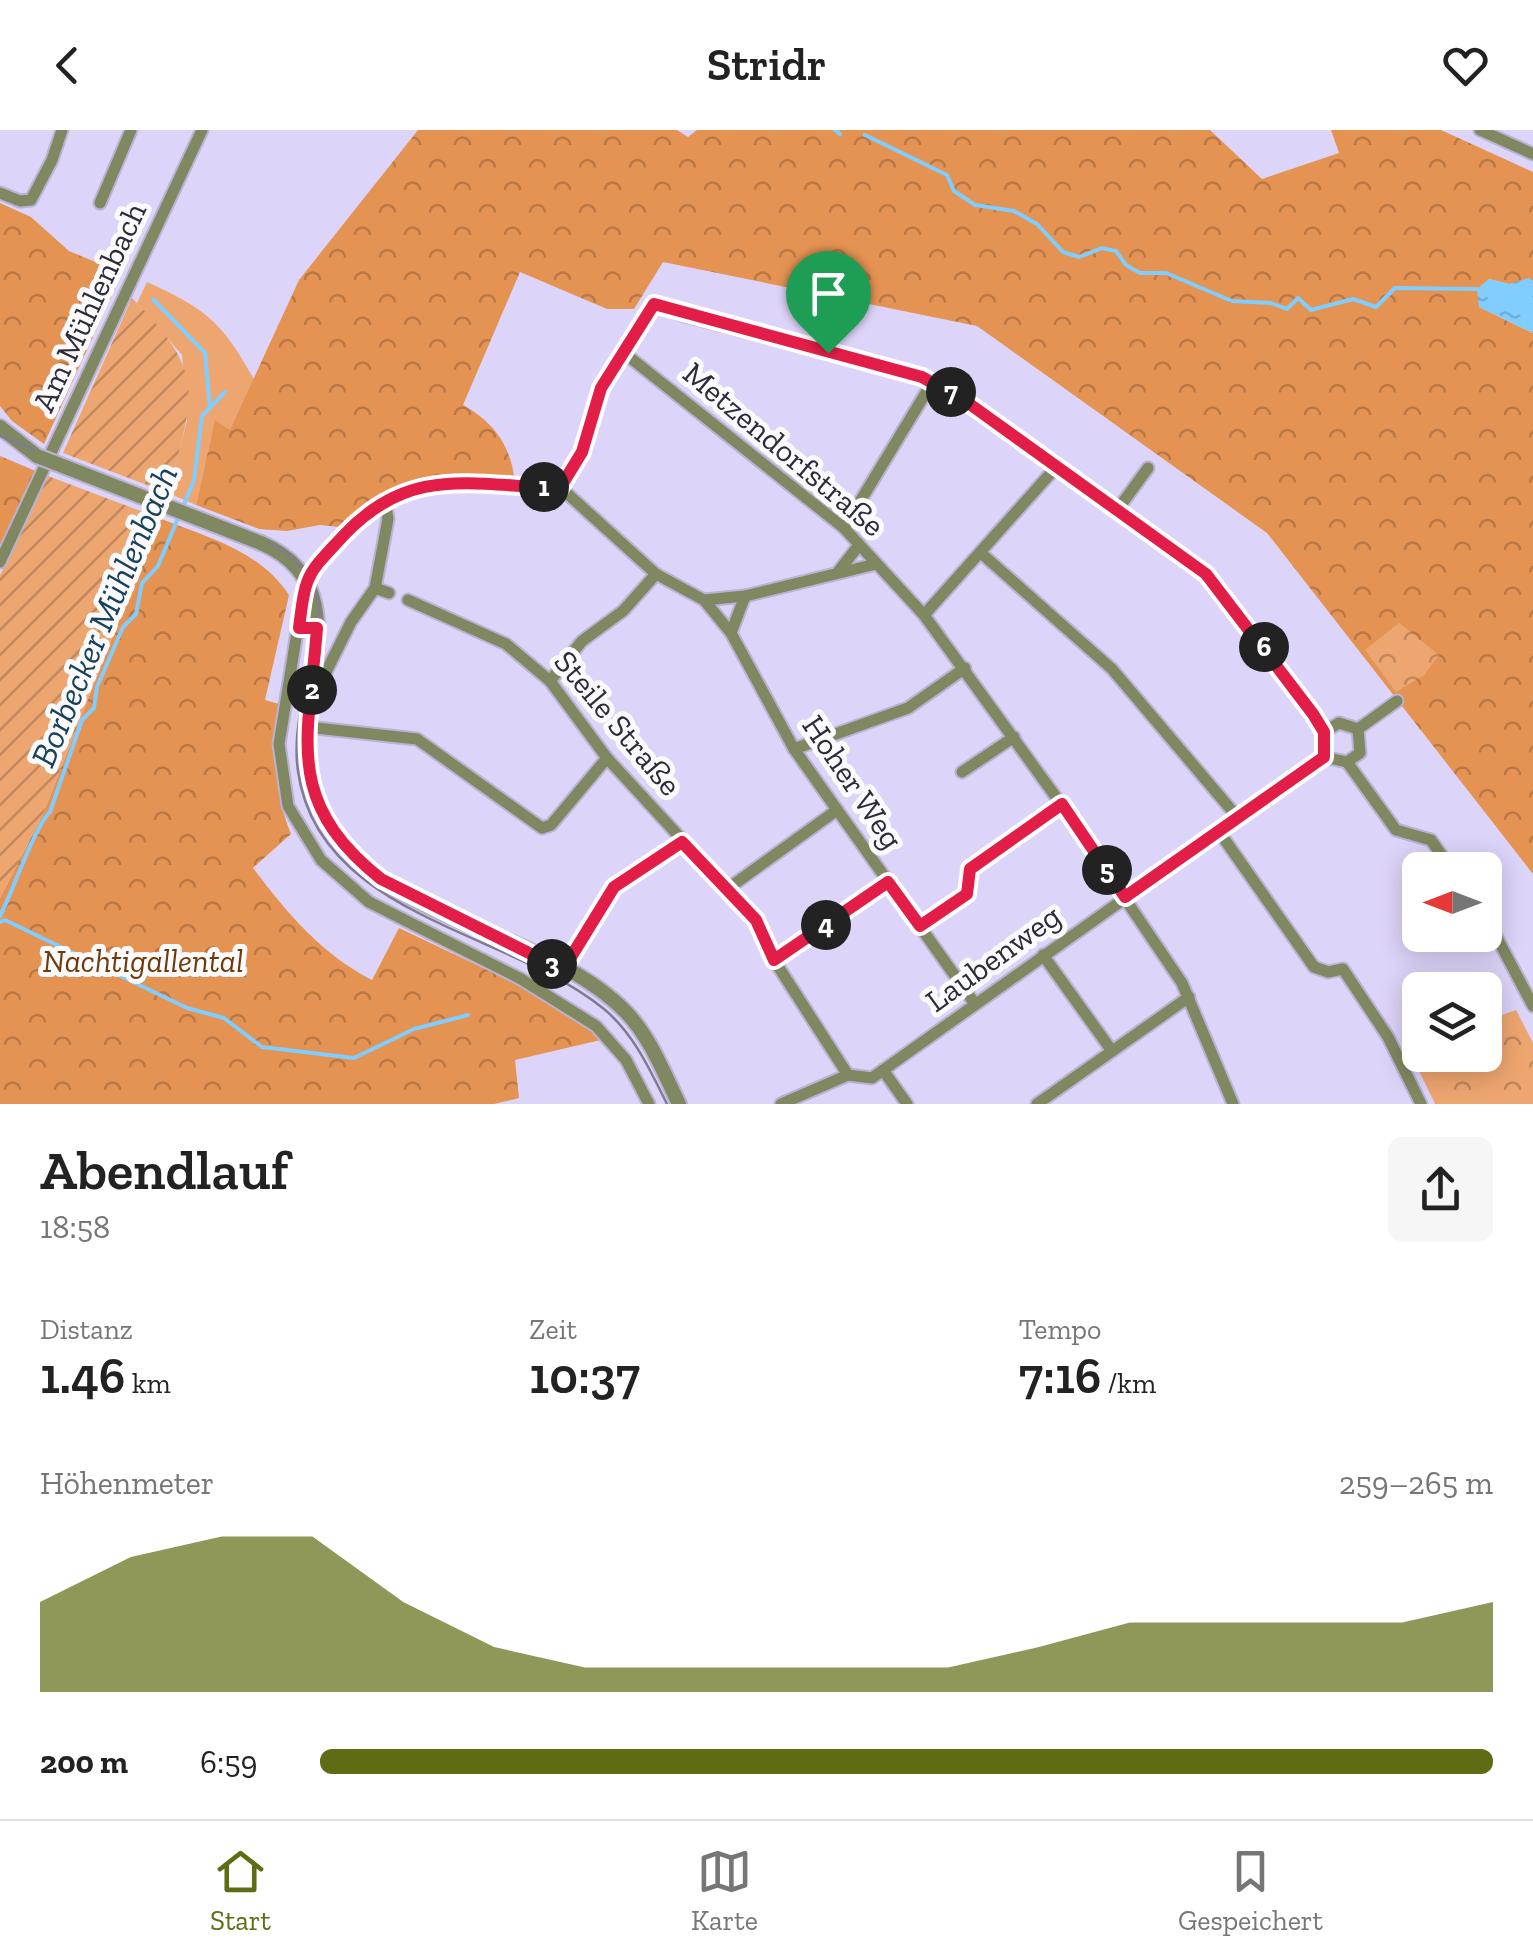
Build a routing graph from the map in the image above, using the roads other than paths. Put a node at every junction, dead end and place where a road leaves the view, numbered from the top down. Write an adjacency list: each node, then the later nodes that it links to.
1 (62, 130): 6 (street)
2 (131, 130): 7 (street)
3 (202, 130): 21 (street, Am Mühlenbach)
4 (1480, 130): 5 (street)
5 (1533, 154)
6 (0, 193)
7 (100, 203)
8 (623, 352): 9 (street); 15 (street); 18 (street, Metzendorfstraße)
9 (932, 381): 13 (street); 18 (street)
10 (0, 427): 12 (street)
11 (0, 445): 12 (street)
12 (37, 456): 25 (street, bridge)
13 (1058, 465): 17 (street); 20 (street)
14 (1148, 468): 17 (street)
15 (560, 488): 16 (street); 24 (street)
16 (385, 500): 25 (street); 26 (street)
17 (1118, 510): 41 (street)
18 (844, 528): 19 (street, Metzendorfstraße)
19 (859, 545): 22 (street, Metzendorfstraße); 23 (street)
20 (981, 553): 31 (street); 50 (street)
21 (0, 562)
22 (876, 564): 23 (street); 31 (street, Metzendorfstraße)
23 (838, 572): 28 (street)
24 (656, 574): 30 (street); 36 (street)
25 (306, 576): 32 (street); 33 (street)
26 (375, 588): 27 (street); 38 (street)
27 (390, 593)
28 (745, 596): 30 (street); 34 (street)
29 (408, 600): 36 (street, Steile Straße)
30 (704, 600): 34 (street, Hoher Weg)
31 (924, 615): 35 (street, Metzendorfstraße)
32 (299, 628): 33 (street); 68 (street)
33 (317, 628): 38 (street)
34 (731, 633): 43 (street, Hoher Weg)
35 (966, 668): 42 (street, Metzendorfstraße); 43 (street)
36 (550, 680): 45 (street, Steile Straße)
37 (1397, 701): 40 (street)
38 (312, 702): 39 (street)
39 (308, 727): 45 (street); 61 (street)
40 (1358, 729): 41 (street); 46 (street)
41 (1324, 732): 44 (street)
42 (1014, 737): 47 (street); 48 (street, Metzendorfstraße)
43 (794, 749): 49 (street, Hoher Weg)
44 (1324, 757): 46 (street); 50 (street, Laubenweg)
45 (608, 758): 52 (street, Steile Straße)
46 (1347, 762): 53 (street)
47 (962, 772)
48 (1062, 804): 56 (street, Metzendorfstraße); 57 (street)
49 (836, 810): 54 (street, Hoher Weg); 55 (street)
50 (1238, 819): 51 (street, Laubenweg)
51 (1220, 833): 56 (street, Laubenweg); 74 (street)
52 (682, 842): 55 (street, Steile Straße); 61 (street)
53 (1439, 852)
54 (888, 882): 57 (street, Hoher Weg); 60 (street)
55 (726, 890): 60 (street, Steile Straße)
56 (1125, 897): 59 (street, Laubenweg); 62 (street, Metzendorfstraße)
57 (920, 926): 63 (street, Hoher Weg)
58 (1502, 947): 64 (street)
59 (1043, 956): 63 (street, Laubenweg); 65 (street)
60 (774, 960): 67 (street, Steile Straße)
61 (563, 970): 69 (street)
62 (1188, 997): 65 (street); 73 (street, Metzendorfstraße)
63 (975, 1004): 66 (street, Laubenweg)
64 (1533, 1006)
65 (1112, 1051): 72 (street)
66 (883, 1070): 67 (street, Laubenweg); 71 (street)
67 (848, 1075): 70 (street, Laubenweg)
68 (649, 1104)
69 (678, 1104)
70 (781, 1104)
71 (907, 1104)
72 (1037, 1104)
73 (1234, 1104)
74 (1421, 1104)

